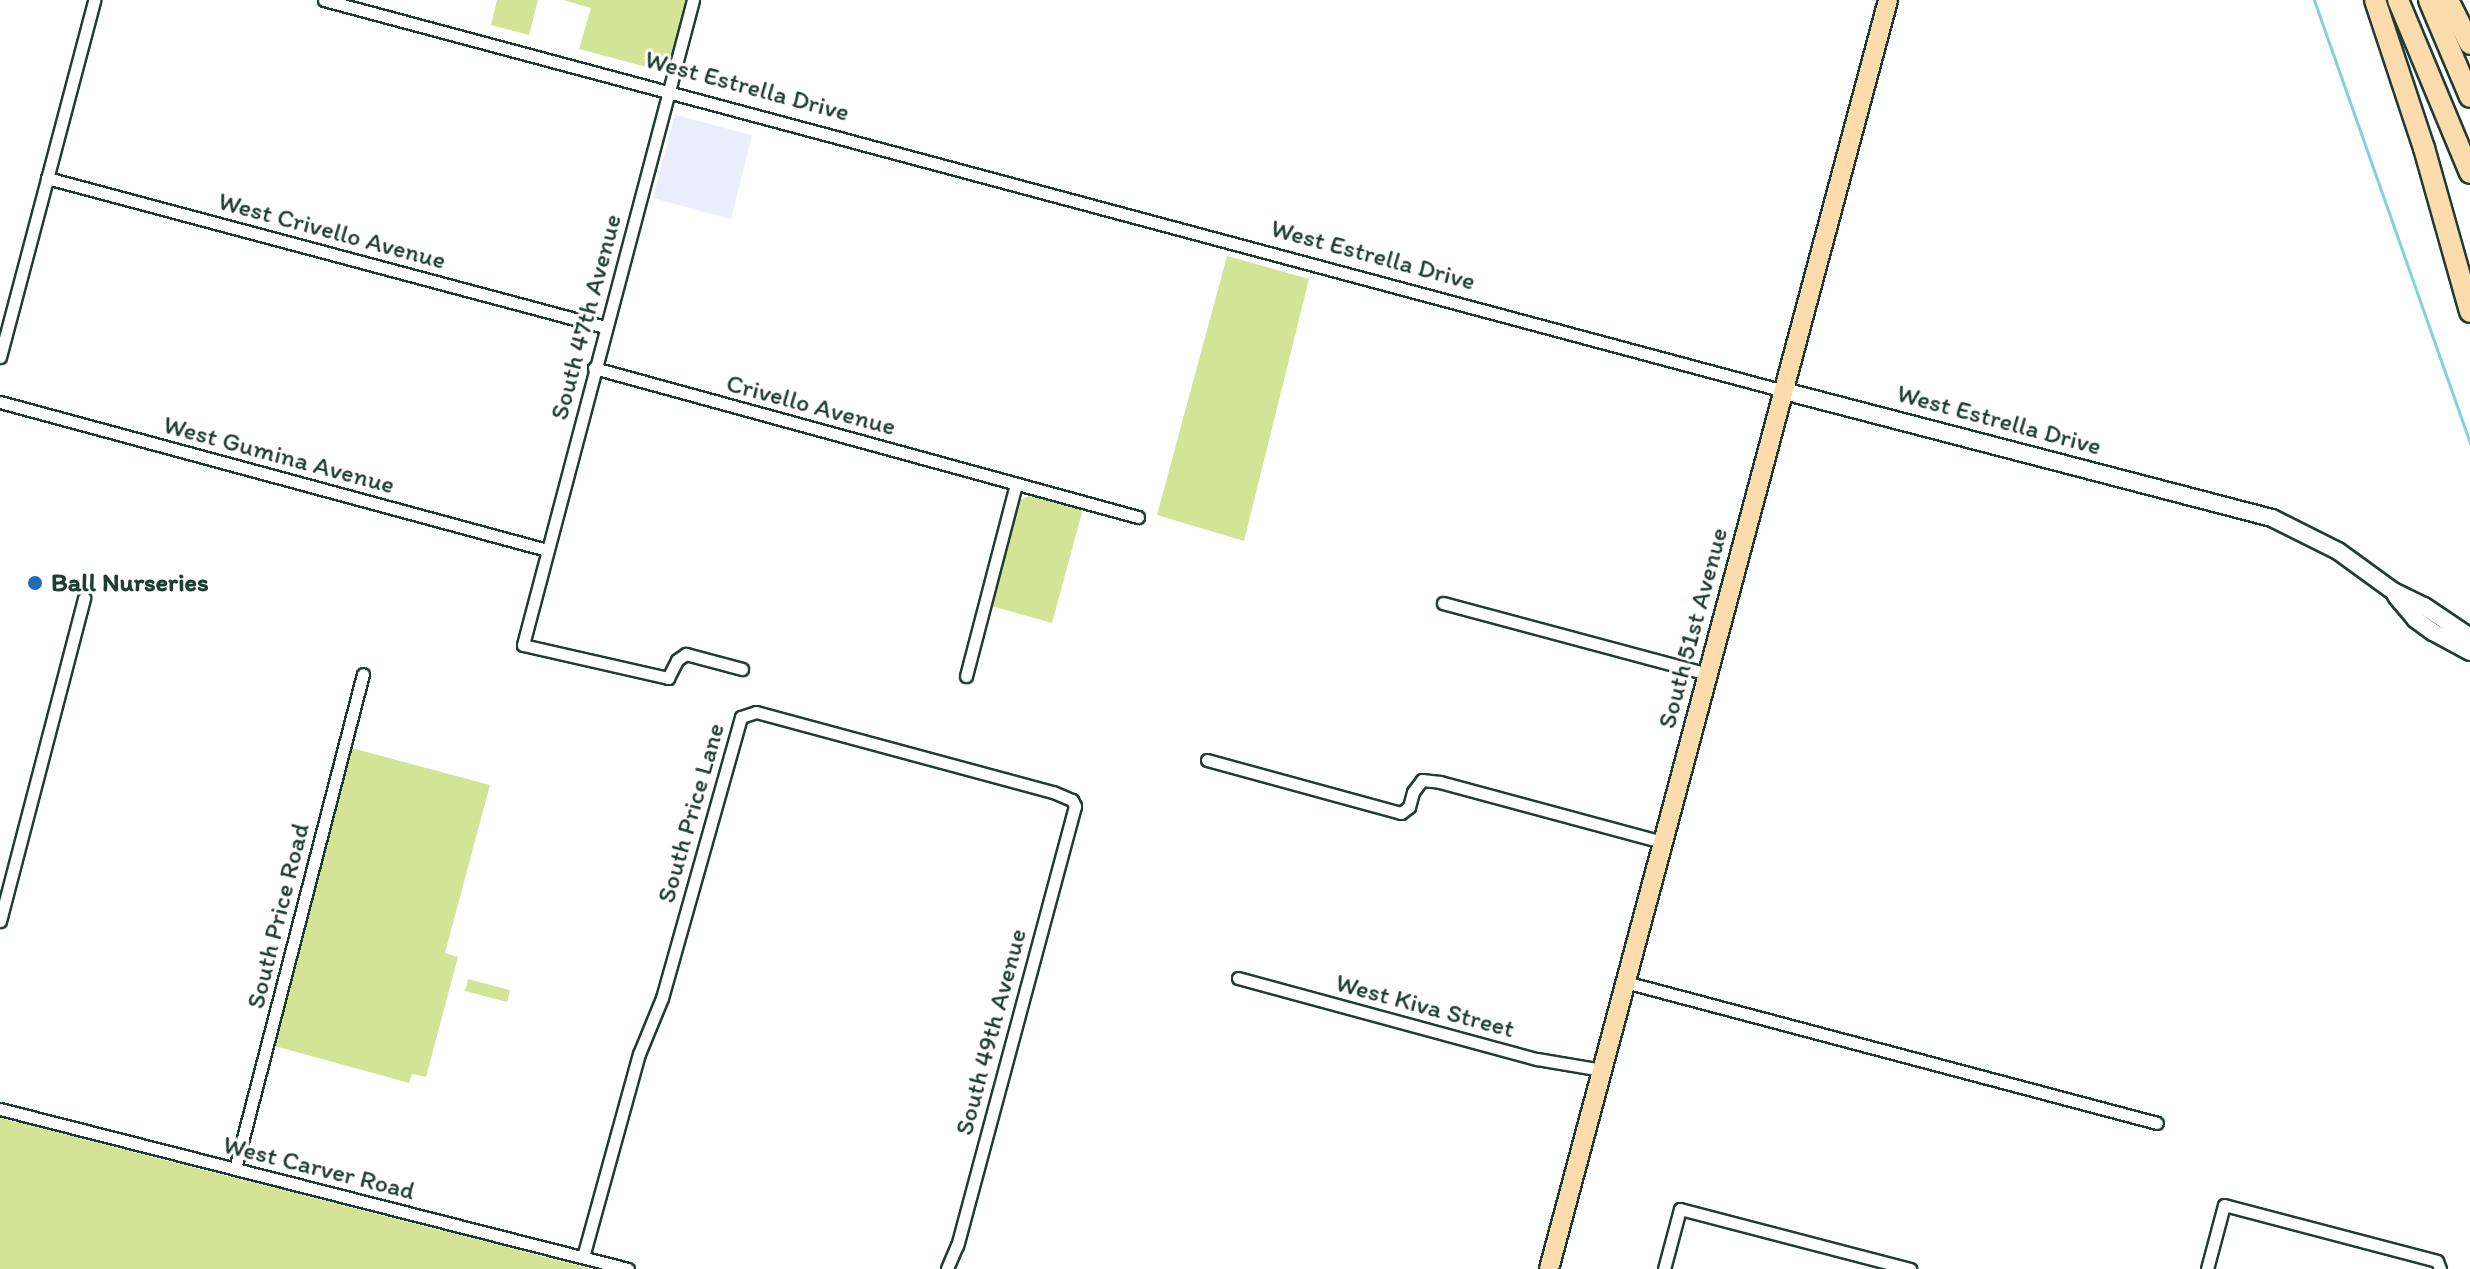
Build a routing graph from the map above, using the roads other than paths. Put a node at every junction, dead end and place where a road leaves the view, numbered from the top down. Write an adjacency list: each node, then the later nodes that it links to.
1 (94, 0): 13 (street)
2 (324, 0): 10 (street, West Estrella Drive)
3 (693, 0): 10 (street, South 47th Avenue)
4 (1888, 0): 18 (main road, South 51st Avenue)
5 (2375, 0): 14 (highway)
6 (2398, 0): 12 (highway)
7 (2429, 0): 11 (highway)
8 (2448, 0): 9 (highway)
9 (2470, 44)
10 (669, 90): 15 (street, South 47th Avenue); 18 (street, West Estrella Drive)
11 (2470, 97)
12 (2470, 173)
13 (47, 178): 15 (street, West Crivello Avenue); 16 (street)
14 (2470, 312)
15 (605, 327): 17 (street, South 47th Avenue)
16 (0, 357)
17 (594, 368): 20 (street, Crivello Avenue); 22 (street, South 47th Avenue)
18 (1784, 391): 23 (main road, West Estrella Drive); 30 (main road, South 51st Avenue)
19 (0, 402): 22 (street, West Gumina Avenue)
20 (1016, 484): 21 (street); 31 (street)
21 (1138, 517)
22 (547, 550): 28 (street, South 47th Avenue)
23 (2393, 591): 26 (main road, West Estrella Drive); 27 (main road, West Estrella Drive)
24 (84, 598): 35 (street)
25 (1443, 603): 30 (street)
26 (2470, 637)
27 (2470, 652)
28 (742, 669)
29 (363, 674): 41 (street, South Price Road)
30 (1708, 674): 34 (main road, South 51st Avenue)
31 (966, 676)
32 (1207, 760): 34 (street)
33 (1075, 806): 42 (street, South Price Lane); 45 (street, South 49th Avenue)
34 (1663, 842): 37 (main road, South 51st Avenue)
35 (0, 921)
36 (1238, 978): 38 (street, West Kiva Street)
37 (1625, 982): 38 (main road, South 51st Avenue); 40 (street)
38 (1602, 1070): 46 (main road, South 51st Avenue)
39 (0, 1109): 41 (street, West Carver Road)
40 (2157, 1123)
41 (235, 1169): 42 (street, West Carver Road)
42 (585, 1250): 44 (street, West Carver Road)
43 (2438, 1265): 49 (street)
44 (628, 1269)
45 (947, 1269)
46 (1549, 1269)
47 (1664, 1269): 48 (street)
48 (1910, 1269)
49 (2207, 1269)

